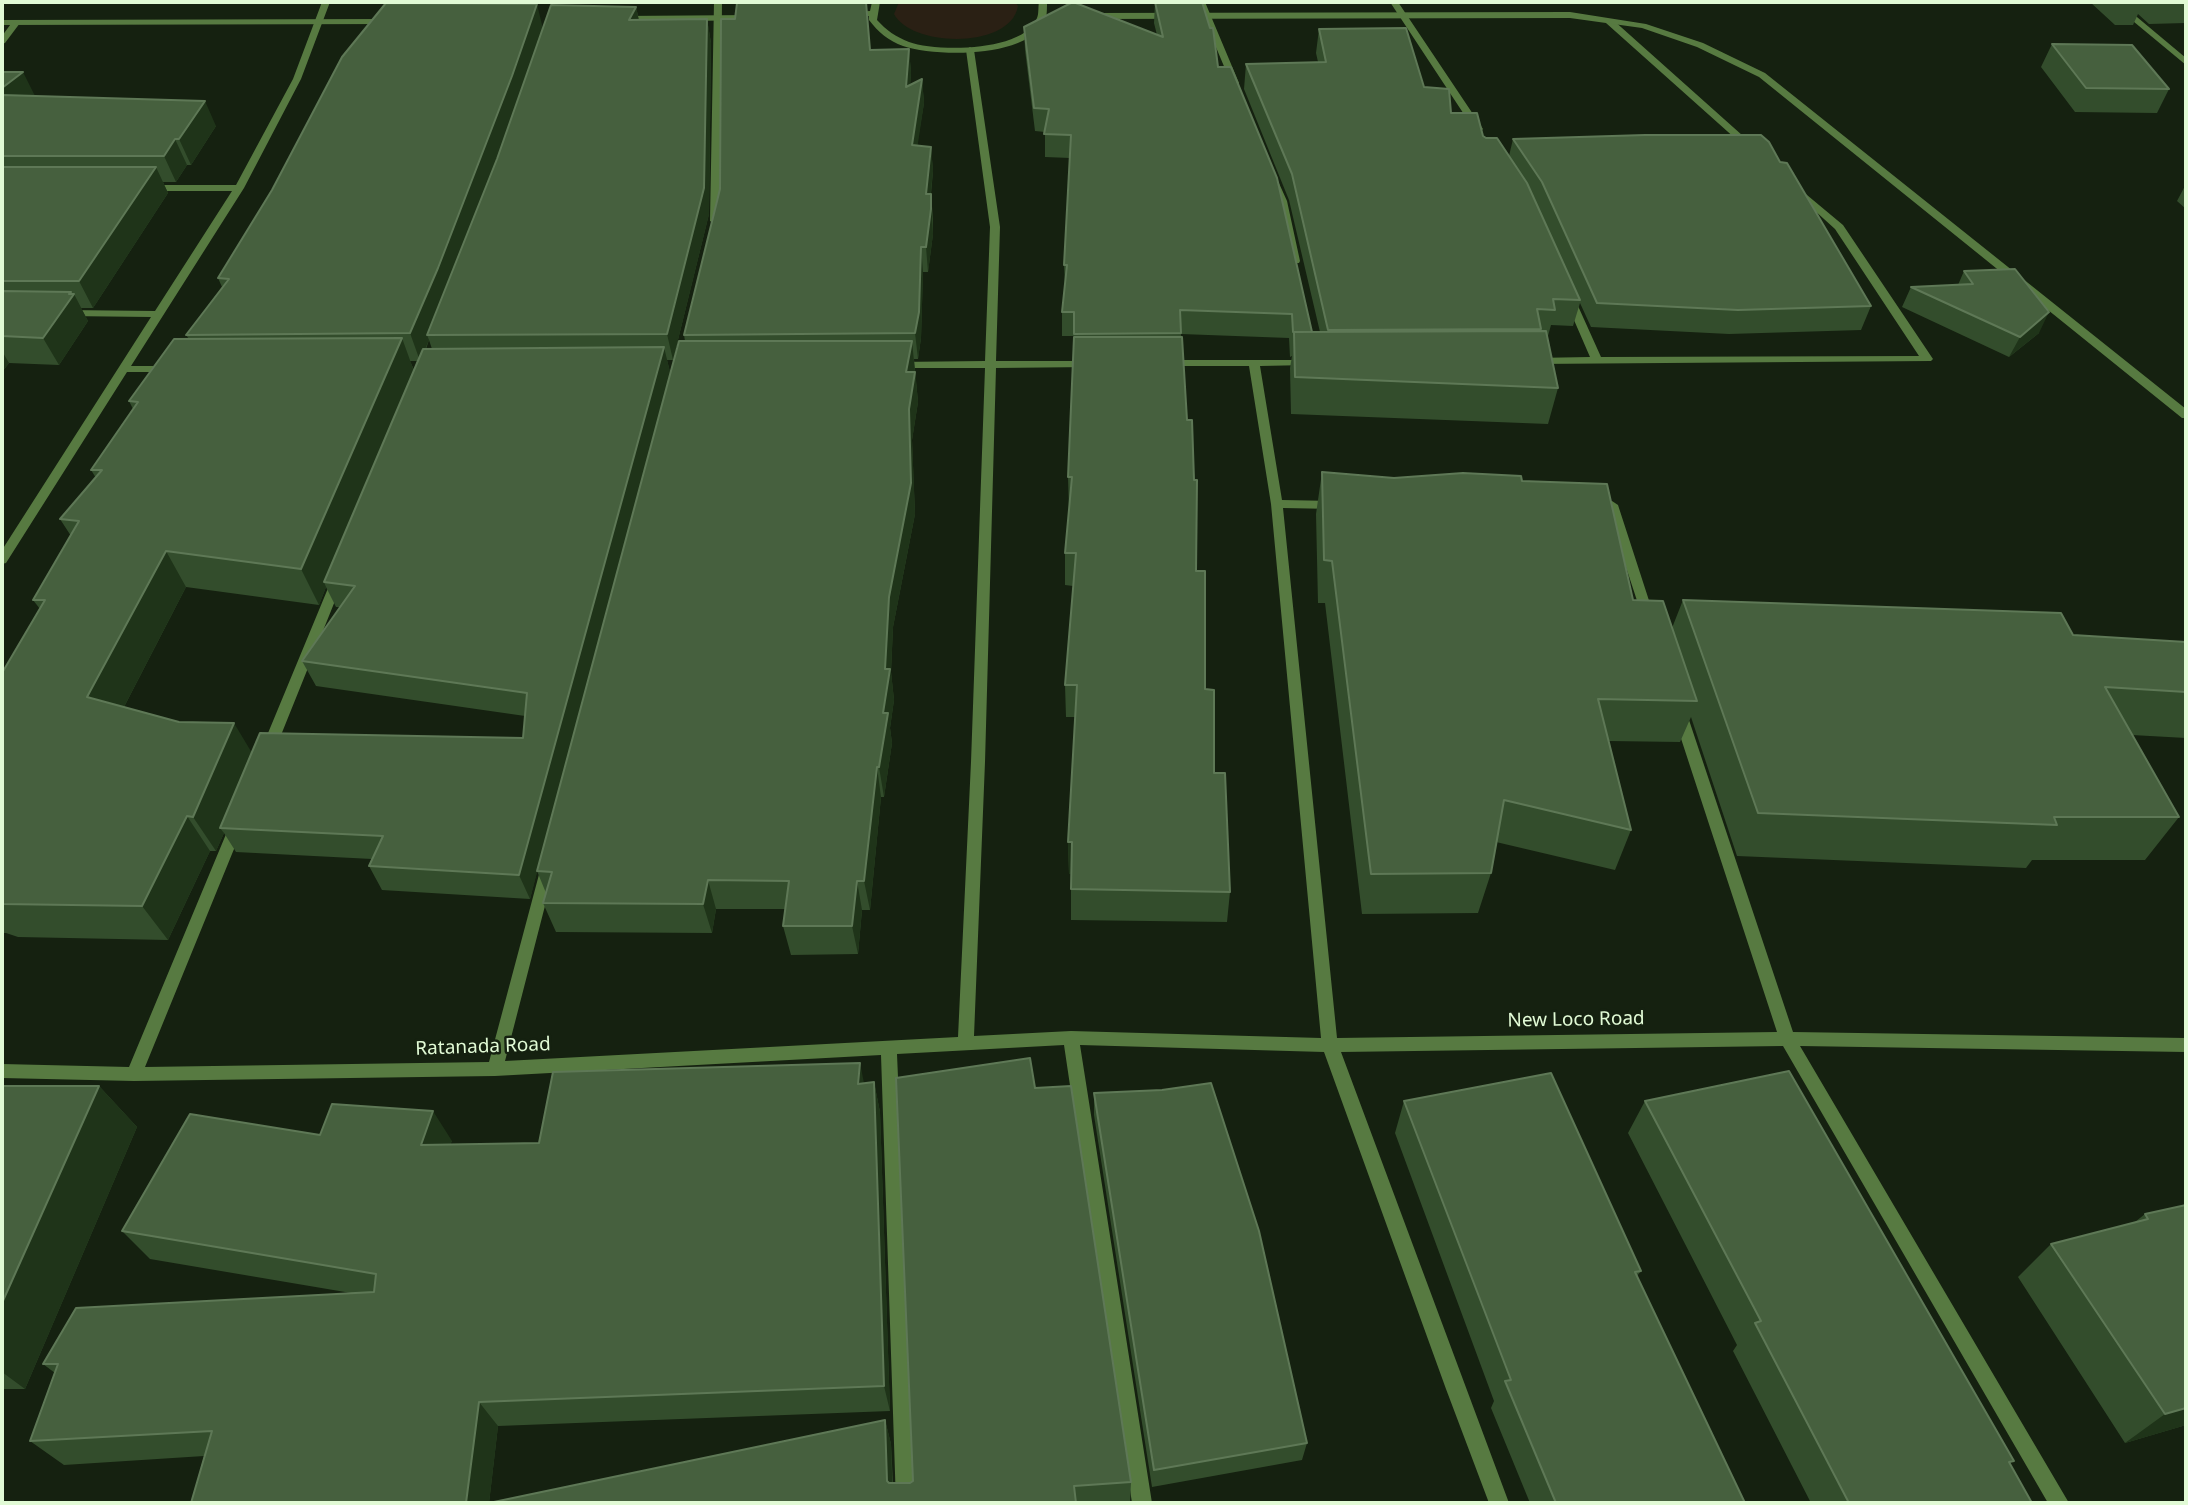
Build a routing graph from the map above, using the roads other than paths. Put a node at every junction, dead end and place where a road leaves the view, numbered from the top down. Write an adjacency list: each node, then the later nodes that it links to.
1 (326, 2): 20 (street)
2 (718, 2): 14 (street)
3 (876, 2): 8 (street)
4 (1044, 2): 22 (street)
5 (1201, 2): 12 (street)
6 (1394, 2): 9 (street)
7 (2114, 2): 23 (street)
8 (875, 13): 10 (street); 22 (street)
9 (1402, 14): 12 (street); 16 (street); 25 (street)
10 (842, 15)
11 (1077, 15): 12 (street)
12 (1208, 15): 24 (street)
13 (768, 17): 14 (street)
14 (718, 18): 15 (street); 31 (street)
15 (608, 19)
16 (1609, 21): 26 (street); 46 (street)
17 (402, 22): 20 (street)
18 (2, 23): 19 (street)
19 (16, 23): 20 (street); 21 (street)
20 (320, 24): 30 (street)
21 (2, 41)
22 (970, 50): 43 (street)
23 (2186, 62)
24 (1238, 89)
25 (1485, 138)
26 (1762, 158)
27 (1272, 176): 32 (street)
28 (1791, 184): 37 (street)
29 (141, 188): 30 (street)
30 (239, 188): 35 (street)
31 (713, 226)
32 (1297, 268)
33 (1566, 289): 37 (street)
34 (54, 313): 35 (street)
35 (158, 314): 44 (street)
36 (1315, 348): 39 (street)
37 (1597, 360): 38 (street)
38 (1527, 361)
39 (1254, 362): 40 (street); 47 (street)
40 (1157, 363)
41 (1102, 364): 43 (street)
42 (883, 365): 43 (street)
43 (991, 365): 59 (street)
44 (123, 369): 45 (street); 50 (street)
45 (178, 369)
46 (2186, 415)
47 (1277, 504): 48 (street); 60 (street)
48 (1347, 505)
49 (1584, 505): 52 (street)
50 (2, 560)
51 (340, 574): 54 (street)
52 (1655, 635)
53 (1676, 701): 58 (street)
54 (261, 766)
55 (240, 818): 65 (street)
56 (551, 856): 63 (street)
57 (1071, 1038): 59 (street, New Loco Road); 60 (street, New Loco Road); 67 (street)
58 (1787, 1039): 60 (street, New Loco Road); 61 (street, New Loco Road); 69 (street)
59 (966, 1043): 62 (street, Ratanada Road)
60 (1330, 1045): 68 (street)
61 (2186, 1045)
62 (889, 1048): 63 (street, Ratanada Road); 66 (street)
63 (495, 1069): 65 (street, Ratanada Road)
64 (2, 1071): 65 (street, Ratanada Road)
65 (134, 1074)
66 (906, 1503)
67 (1142, 1503)
68 (1499, 1503)
69 (2059, 1503)

